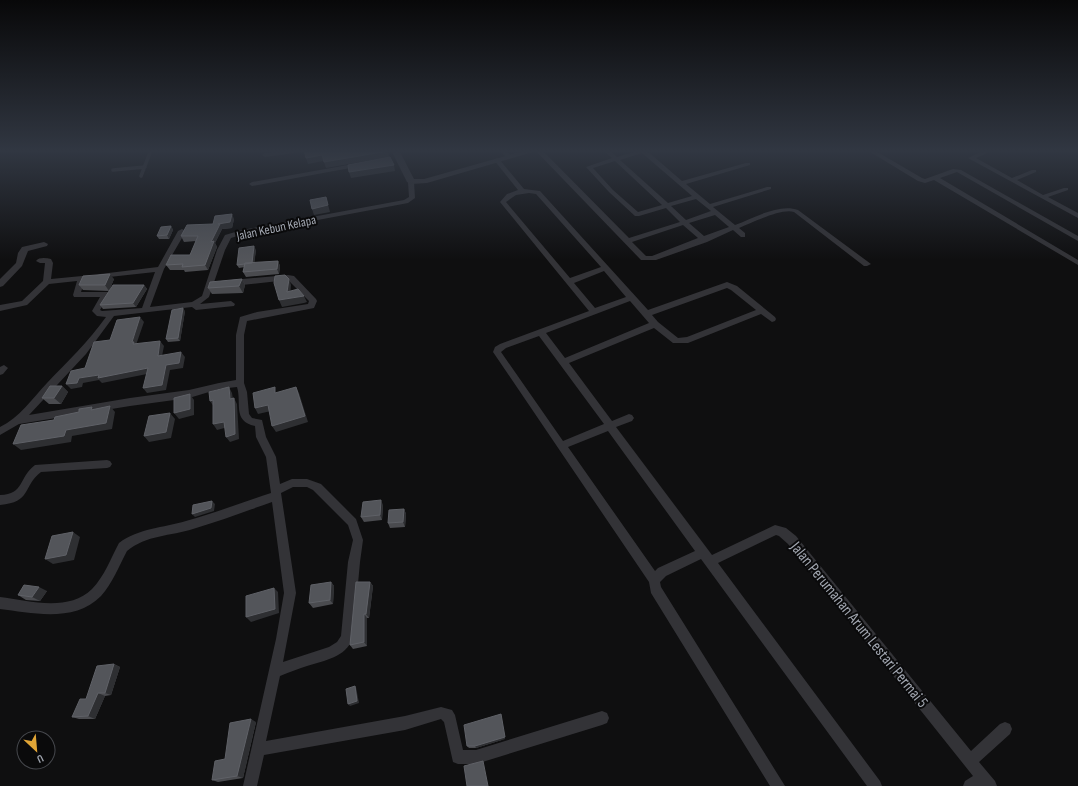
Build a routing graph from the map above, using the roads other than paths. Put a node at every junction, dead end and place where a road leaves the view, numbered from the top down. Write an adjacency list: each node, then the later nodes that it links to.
1 (411, 187): 36 (street, Jalan Kebun Kelapa)
2 (518, 187): 12 (street)
3 (573, 187): 25 (street)
4 (608, 187): 15 (street)
5 (644, 187): 15 (street)
6 (687, 187): 13 (street)
7 (950, 187): 28 (street)
8 (986, 187): 23 (street)
9 (1024, 187): 14 (street)
10 (769, 188): 16 (street)
11 (1066, 188): 14 (street)
12 (522, 192): 30 (street); 34 (street)
13 (698, 196): 15 (street); 16 (street)
14 (1043, 197): 18 (street)
15 (665, 206): 19 (street)
16 (709, 206): 17 (street)
17 (716, 212): 19 (street); 20 (street)
18 (1078, 216)
19 (684, 222): 24 (street); 25 (street)
20 (734, 228): 22 (street); 24 (street); 29 (street)
21 (182, 231): 31 (street)
22 (743, 235)
23 (1078, 239)
24 (704, 240): 25 (street)
25 (627, 241)
26 (44, 244): 35 (street)
27 (40, 261): 33 (street)
28 (1078, 263)
29 (867, 264)
30 (606, 268): 34 (street); 37 (street)
31 (160, 269): 32 (street); 41 (street)
32 (82, 278): 33 (street); 44 (street)
33 (47, 282): 40 (street)
34 (568, 282): 42 (street)
35 (0, 284)
36 (208, 285): 38 (street, Jalan Kebun Kelapa); 50 (street)
37 (631, 298): 42 (street); 45 (street)
38 (194, 304): 39 (street); 41 (street)
39 (231, 304)
40 (0, 308)
41 (146, 308): 44 (street)
42 (593, 311): 48 (street)
43 (762, 311): 45 (street); 46 (street); 47 (street)
44 (112, 314): 52 (street)
45 (646, 314): 47 (street)
46 (772, 319)
47 (655, 324): 49 (street)
48 (541, 332): 49 (street); 55 (street)
49 (564, 362): 53 (street)
50 (240, 383): 52 (street); 57 (street)
51 (629, 418): 53 (street)
52 (17, 422): 54 (street)
53 (610, 425): 55 (street); 59 (street)
54 (0, 431)
55 (561, 446): 60 (street)
56 (107, 464): 58 (street)
57 (276, 493): 61 (street); 62 (street); 62 (street)
58 (0, 500)
59 (707, 556): 60 (street, Jalan Perumahan Arum Lestari Permai 5); 66 (street, Jalan Perumahan Arum Lestari Permai 5); 70 (street)
60 (654, 580): 69 (street)
61 (0, 603)
62 (274, 672): 65 (street)
63 (602, 718): 65 (street)
64 (1005, 729): 66 (street)
65 (259, 749): 68 (street)
66 (970, 761): 67 (street, Jalan Perumahan Arum Lestari Permai 5)
67 (987, 781): 71 (street, Jalan Perumahan Arum Lestari Permai 5)
68 (250, 786)
69 (778, 786)
70 (875, 786)
71 (970, 786)

